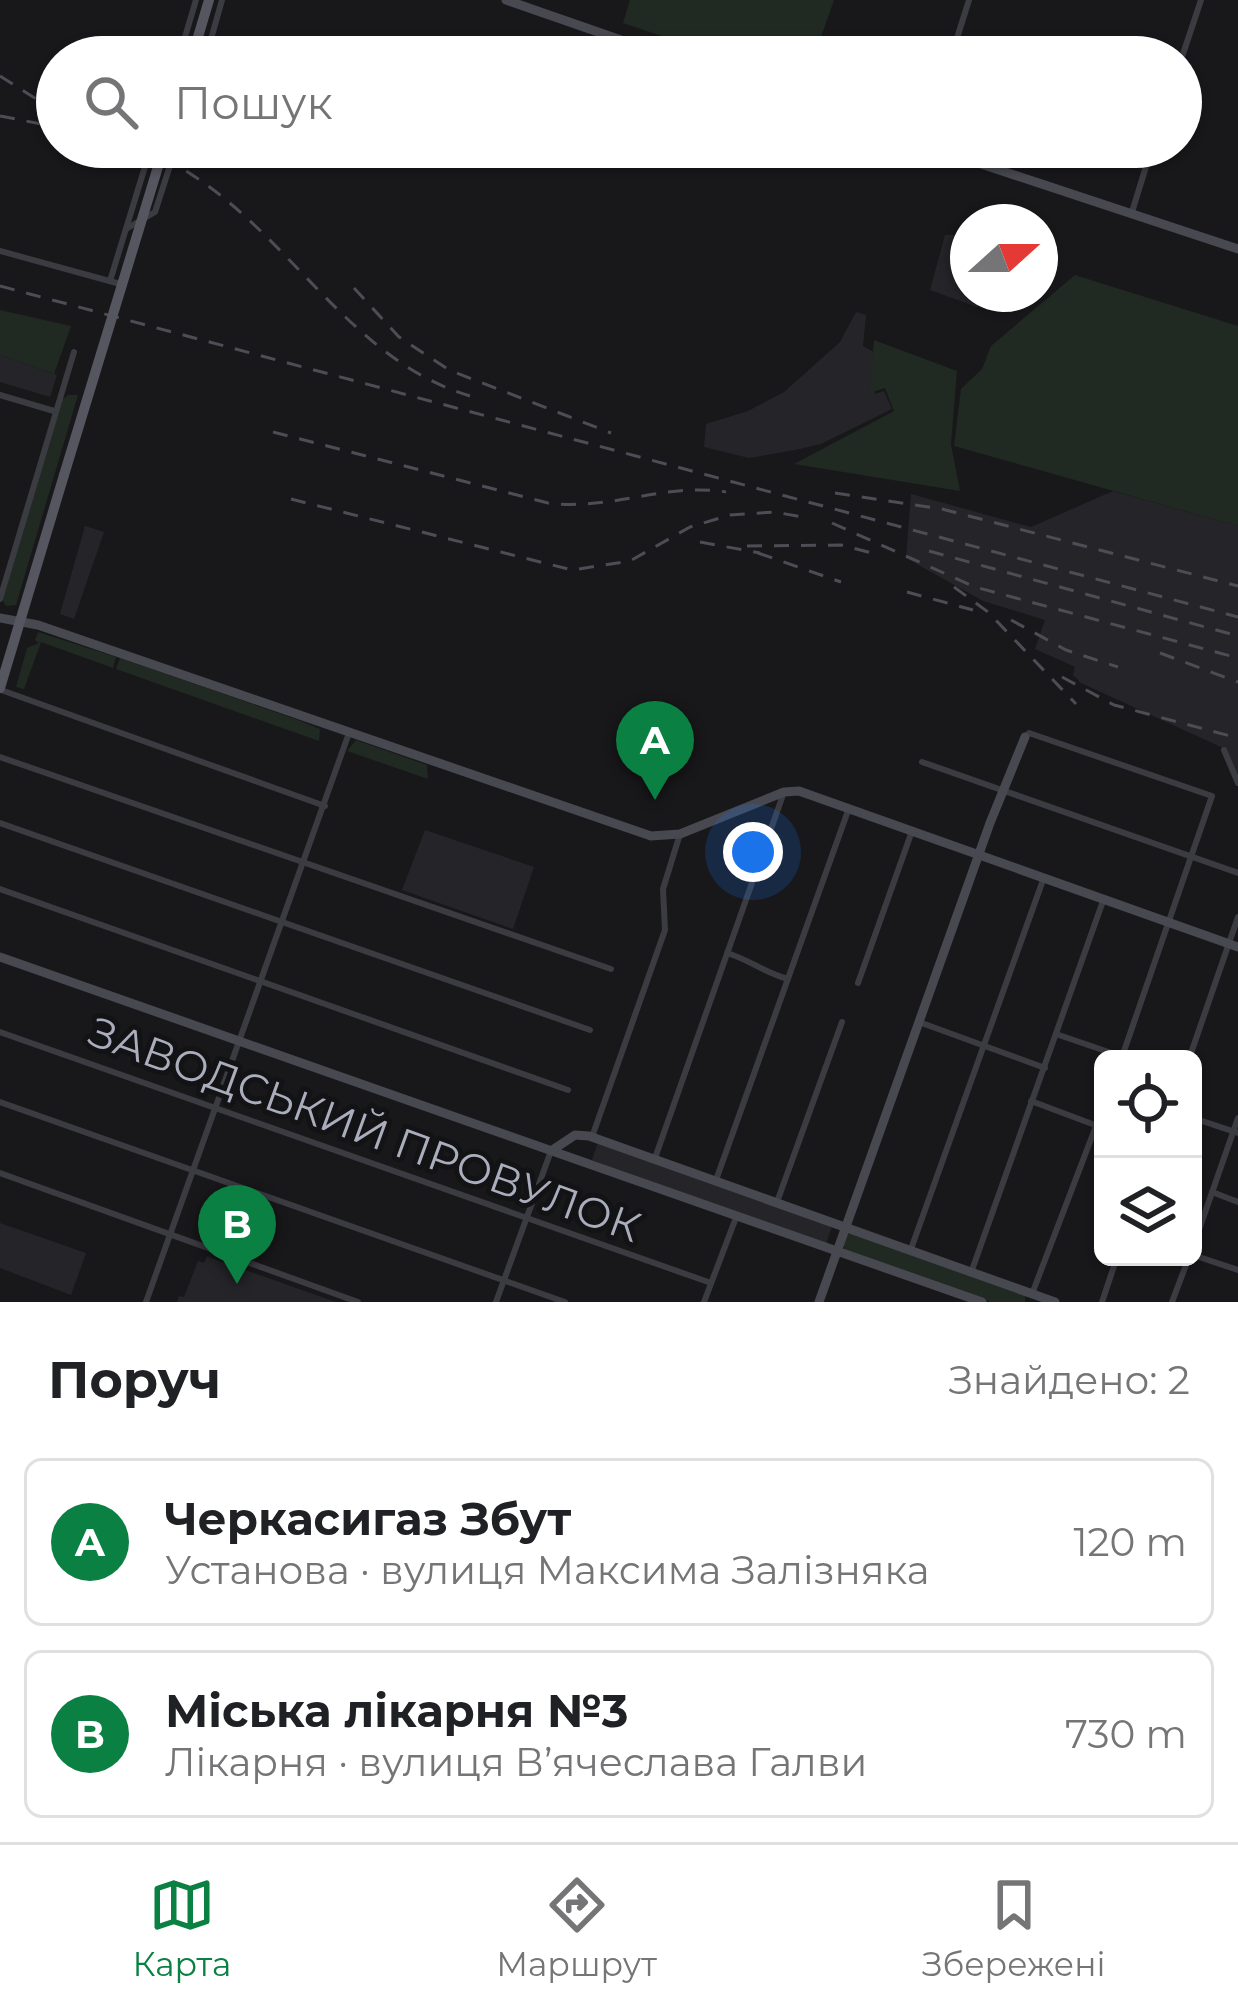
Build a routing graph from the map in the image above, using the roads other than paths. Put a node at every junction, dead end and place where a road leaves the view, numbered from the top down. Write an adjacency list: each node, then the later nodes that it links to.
1 (196, 0): 7 (street)
2 (209, 0): 8 (main road)
3 (222, 0): 9 (street)
4 (506, 0): 10 (main road)
5 (969, 0): 11 (street)
6 (1201, 0): 12 (street)
7 (185, 36)
8 (201, 36)
9 (206, 36)
10 (610, 36)
11 (957, 36)
12 (1189, 36)
13 (145, 168): 20 (street)
14 (158, 168): 31 (main road, bridge)
15 (169, 168): 19 (street)
16 (992, 168): 18 (main road)
17 (1146, 168): 18 (street)
18 (1131, 215): 21 (main road)
19 (145, 218): 20 (street); 24 (street)
20 (126, 229): 23 (street)
21 (1238, 249)
22 (0, 251): 25 (street)
23 (116, 262): 24 (street); 25 (street)
24 (131, 264): 25 (street)
25 (110, 281)
26 (74, 352): 28 (street)
27 (0, 395): 28 (street)
28 (55, 412): 29 (street)
29 (0, 598)
30 (0, 618): 31 (main road)
31 (20, 620): 32 (main road); 33 (main road)
32 (0, 689): 41 (street)
33 (349, 733): 41 (street); 45 (main road)
34 (1025, 736): 39 (main road); 47 (street)
35 (1224, 750): 38 (street)
36 (0, 757): 48 (street)
37 (922, 762): 39 (street)
38 (1238, 783)
39 (1004, 790): 46 (main road); 47 (street)
40 (784, 792): 42 (main road); 45 (main road); 57 (street)
41 (326, 806): 48 (street)
42 (849, 808): 44 (main road); 60 (street)
43 (0, 824): 54 (street)
44 (912, 831): 46 (main road); 62 (street)
45 (680, 834): 82 (street)
46 (979, 857): 50 (main road); 64 (main road)
47 (1190, 858): 49 (street); 55 (street)
48 (305, 863): 54 (street); 59 (street)
49 (1238, 873)
50 (1043, 880): 52 (main road); 69 (street)
51 (0, 889): 61 (street)
52 (1102, 901): 55 (main road); 67 (street)
53 (1238, 917): 56 (street)
54 (282, 923): 61 (street); 65 (street)
55 (1166, 923): 56 (main road); 71 (street)
56 (1234, 946): 72 (street)
57 (727, 953): 60 (street); 85 (street)
58 (0, 957): 68 (main road)
59 (611, 969)
60 (788, 979): 88 (street)
61 (260, 982): 68 (street); 74 (street)
62 (857, 983)
63 (842, 1022): 90 (street)
64 (919, 1022): 69 (street); 95 (main road)
65 (590, 1030)
66 (0, 1032): 77 (street, ЗАВОДСЬКИЙ ПРОВУЛОК)
67 (1056, 1034): 70 (street); 73 (street)
68 (239, 1043): 77 (street); 84 (main road)
69 (983, 1045): 73 (street); 97 (street)
70 (1102, 1050)
71 (1127, 1050)
72 (1193, 1050)
73 (1045, 1068): 75 (street)
74 (568, 1090)
75 (1031, 1101): 80 (street); 103 (street)
76 (0, 1102): 86 (street)
77 (215, 1108): 86 (street); 93 (street, ЗАВОДСЬКИЙ ПРОВУЛОК)
78 (1238, 1118): 81 (street)
79 (1202, 1121): 81 (street)
80 (1094, 1125)
81 (1236, 1132): 89 (street)
82 (592, 1137): 84 (main road); 85 (main road)
83 (1094, 1141): 106 (street)
84 (551, 1151): 92 (main road); 93 (street)
85 (655, 1158): 88 (main road)
86 (194, 1172): 96 (street); 104 (street)
87 (0, 1173): 96 (street)
88 (716, 1180): 90 (main road)
89 (1212, 1192): 91 (street); 94 (street)
90 (777, 1202): 95 (main road)
91 (1238, 1202)
92 (737, 1215): 98 (main road); 105 (street)
93 (526, 1217): 104 (street); 105 (street, ЗАВОДСЬКИЙ ПРОВУЛОК)
94 (1202, 1222)
95 (846, 1226): 97 (main road); 98 (main road)
96 (172, 1235): 107 (street); 108 (street)
97 (910, 1250): 103 (main road)
98 (837, 1252): 112 (main road); 113 (main road)
99 (1202, 1257): 102 (street)
100 (1115, 1266): 115 (street)
101 (1187, 1266): 116 (street)
102 (1238, 1270)
103 (971, 1272): 106 (main road)
104 (504, 1280): 109 (street); 110 (street)
105 (711, 1283): 111 (street)
106 (1030, 1296): 114 (main road)
107 (146, 1302)
108 (358, 1302)
109 (496, 1302)
110 (565, 1302)
111 (704, 1302)
112 (819, 1302)
113 (982, 1302)
114 (1055, 1302)
115 (1102, 1302)
116 (1172, 1302)

